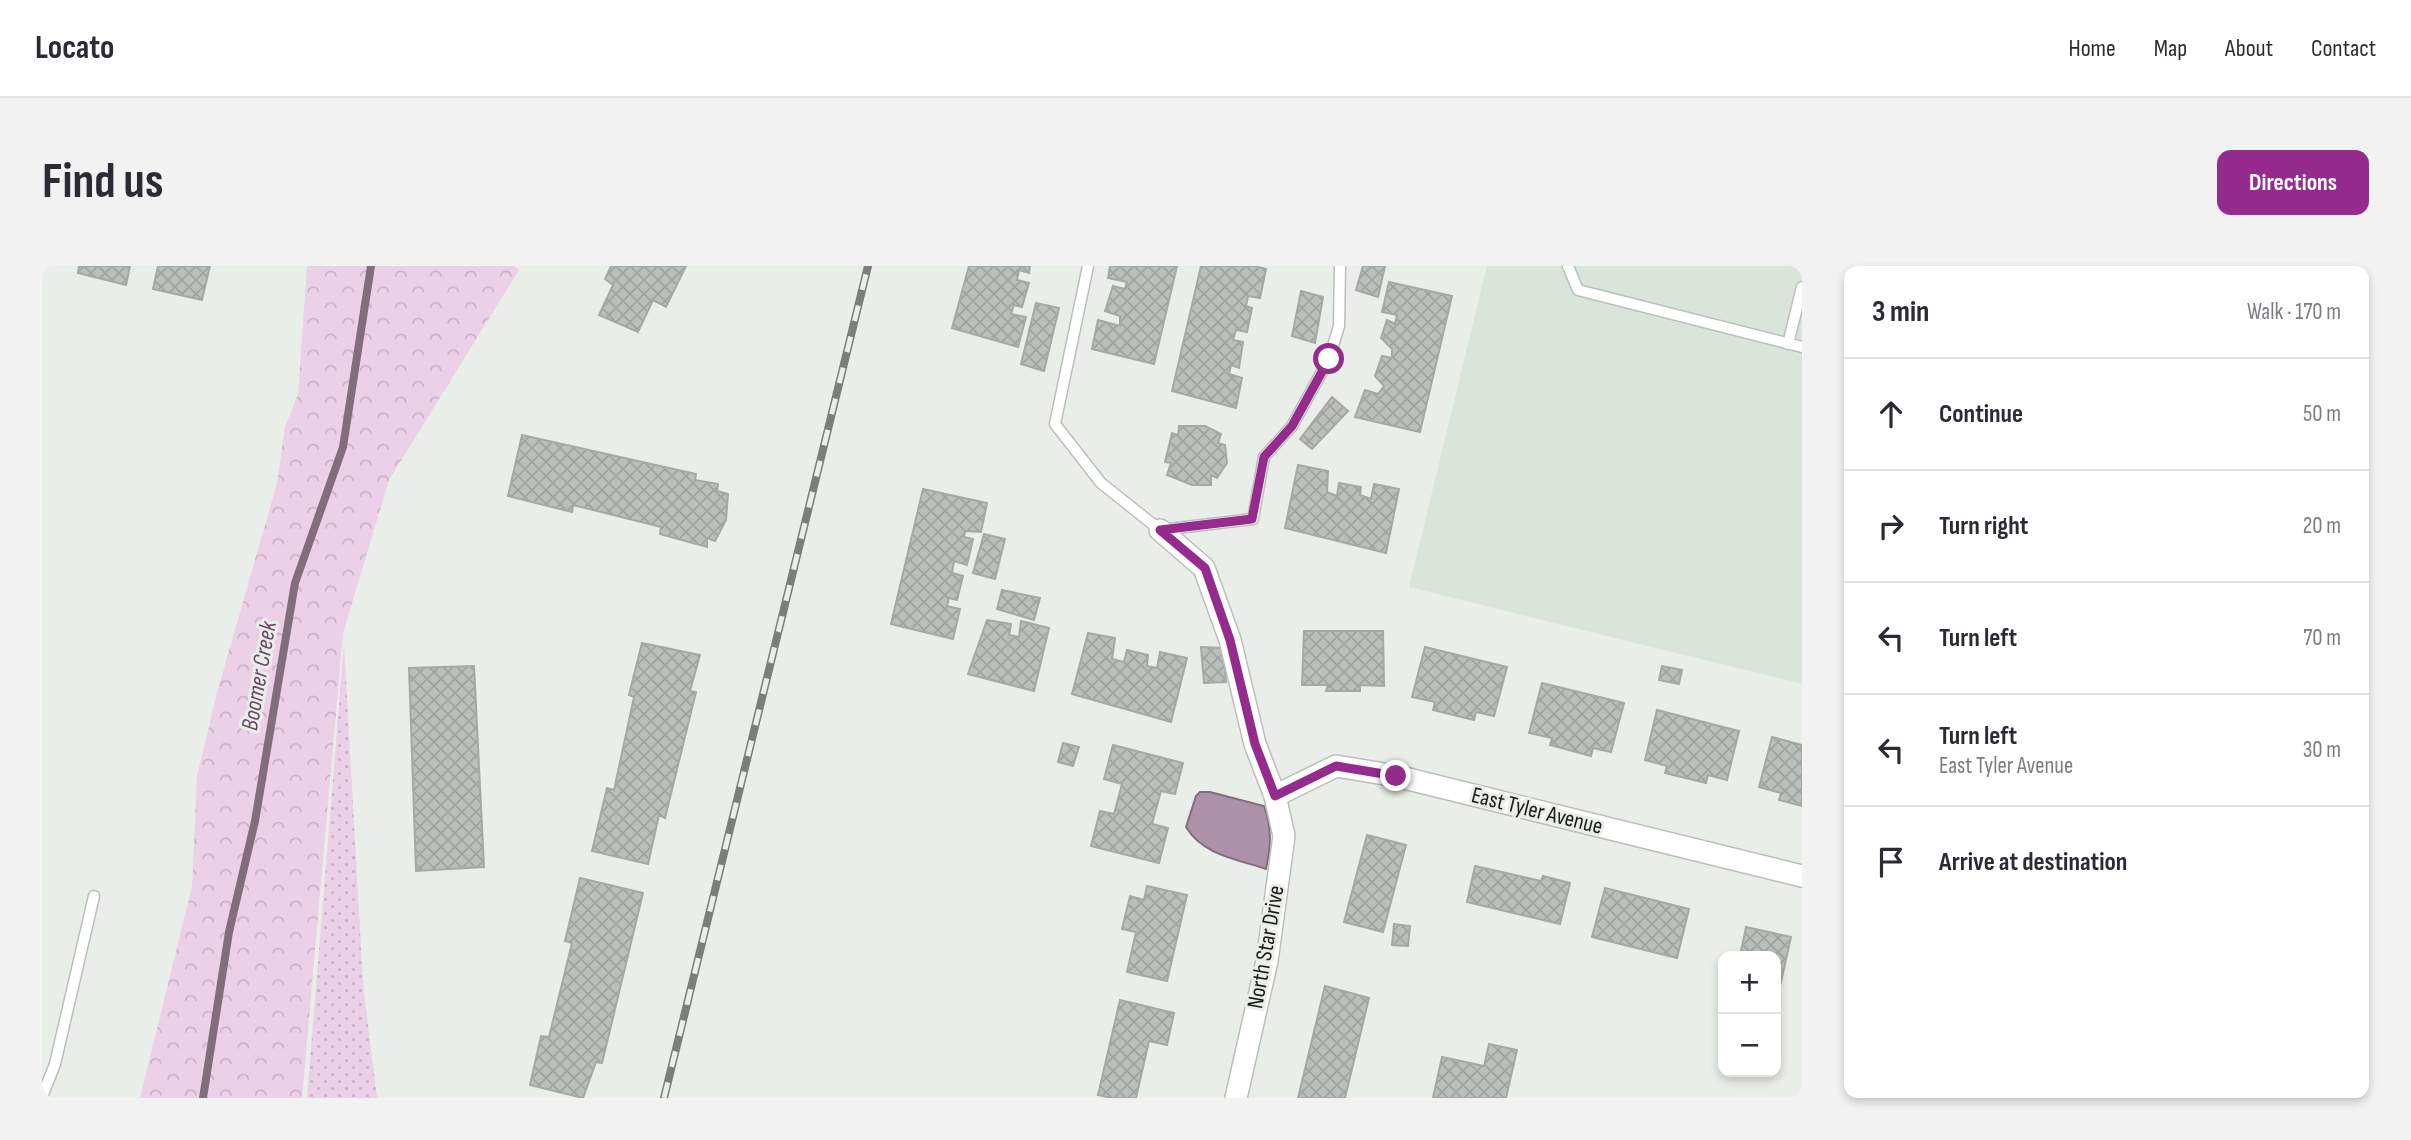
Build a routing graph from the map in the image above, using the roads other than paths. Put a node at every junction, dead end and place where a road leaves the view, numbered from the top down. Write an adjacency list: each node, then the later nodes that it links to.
1 (1088, 266): 7 (lane)
2 (1340, 266): 7 (lane)
3 (1568, 266): 5 (lane)
4 (1802, 287): 5 (lane)
5 (1787, 344): 6 (lane)
6 (1802, 347)
7 (1160, 530): 8 (street, North Star Drive)
8 (1275, 796): 9 (street, East Tyler Avenue); 12 (street, North Star Drive)
9 (1802, 876)
10 (94, 895): 11 (lane)
11 (42, 1097)
12 (1236, 1098)

